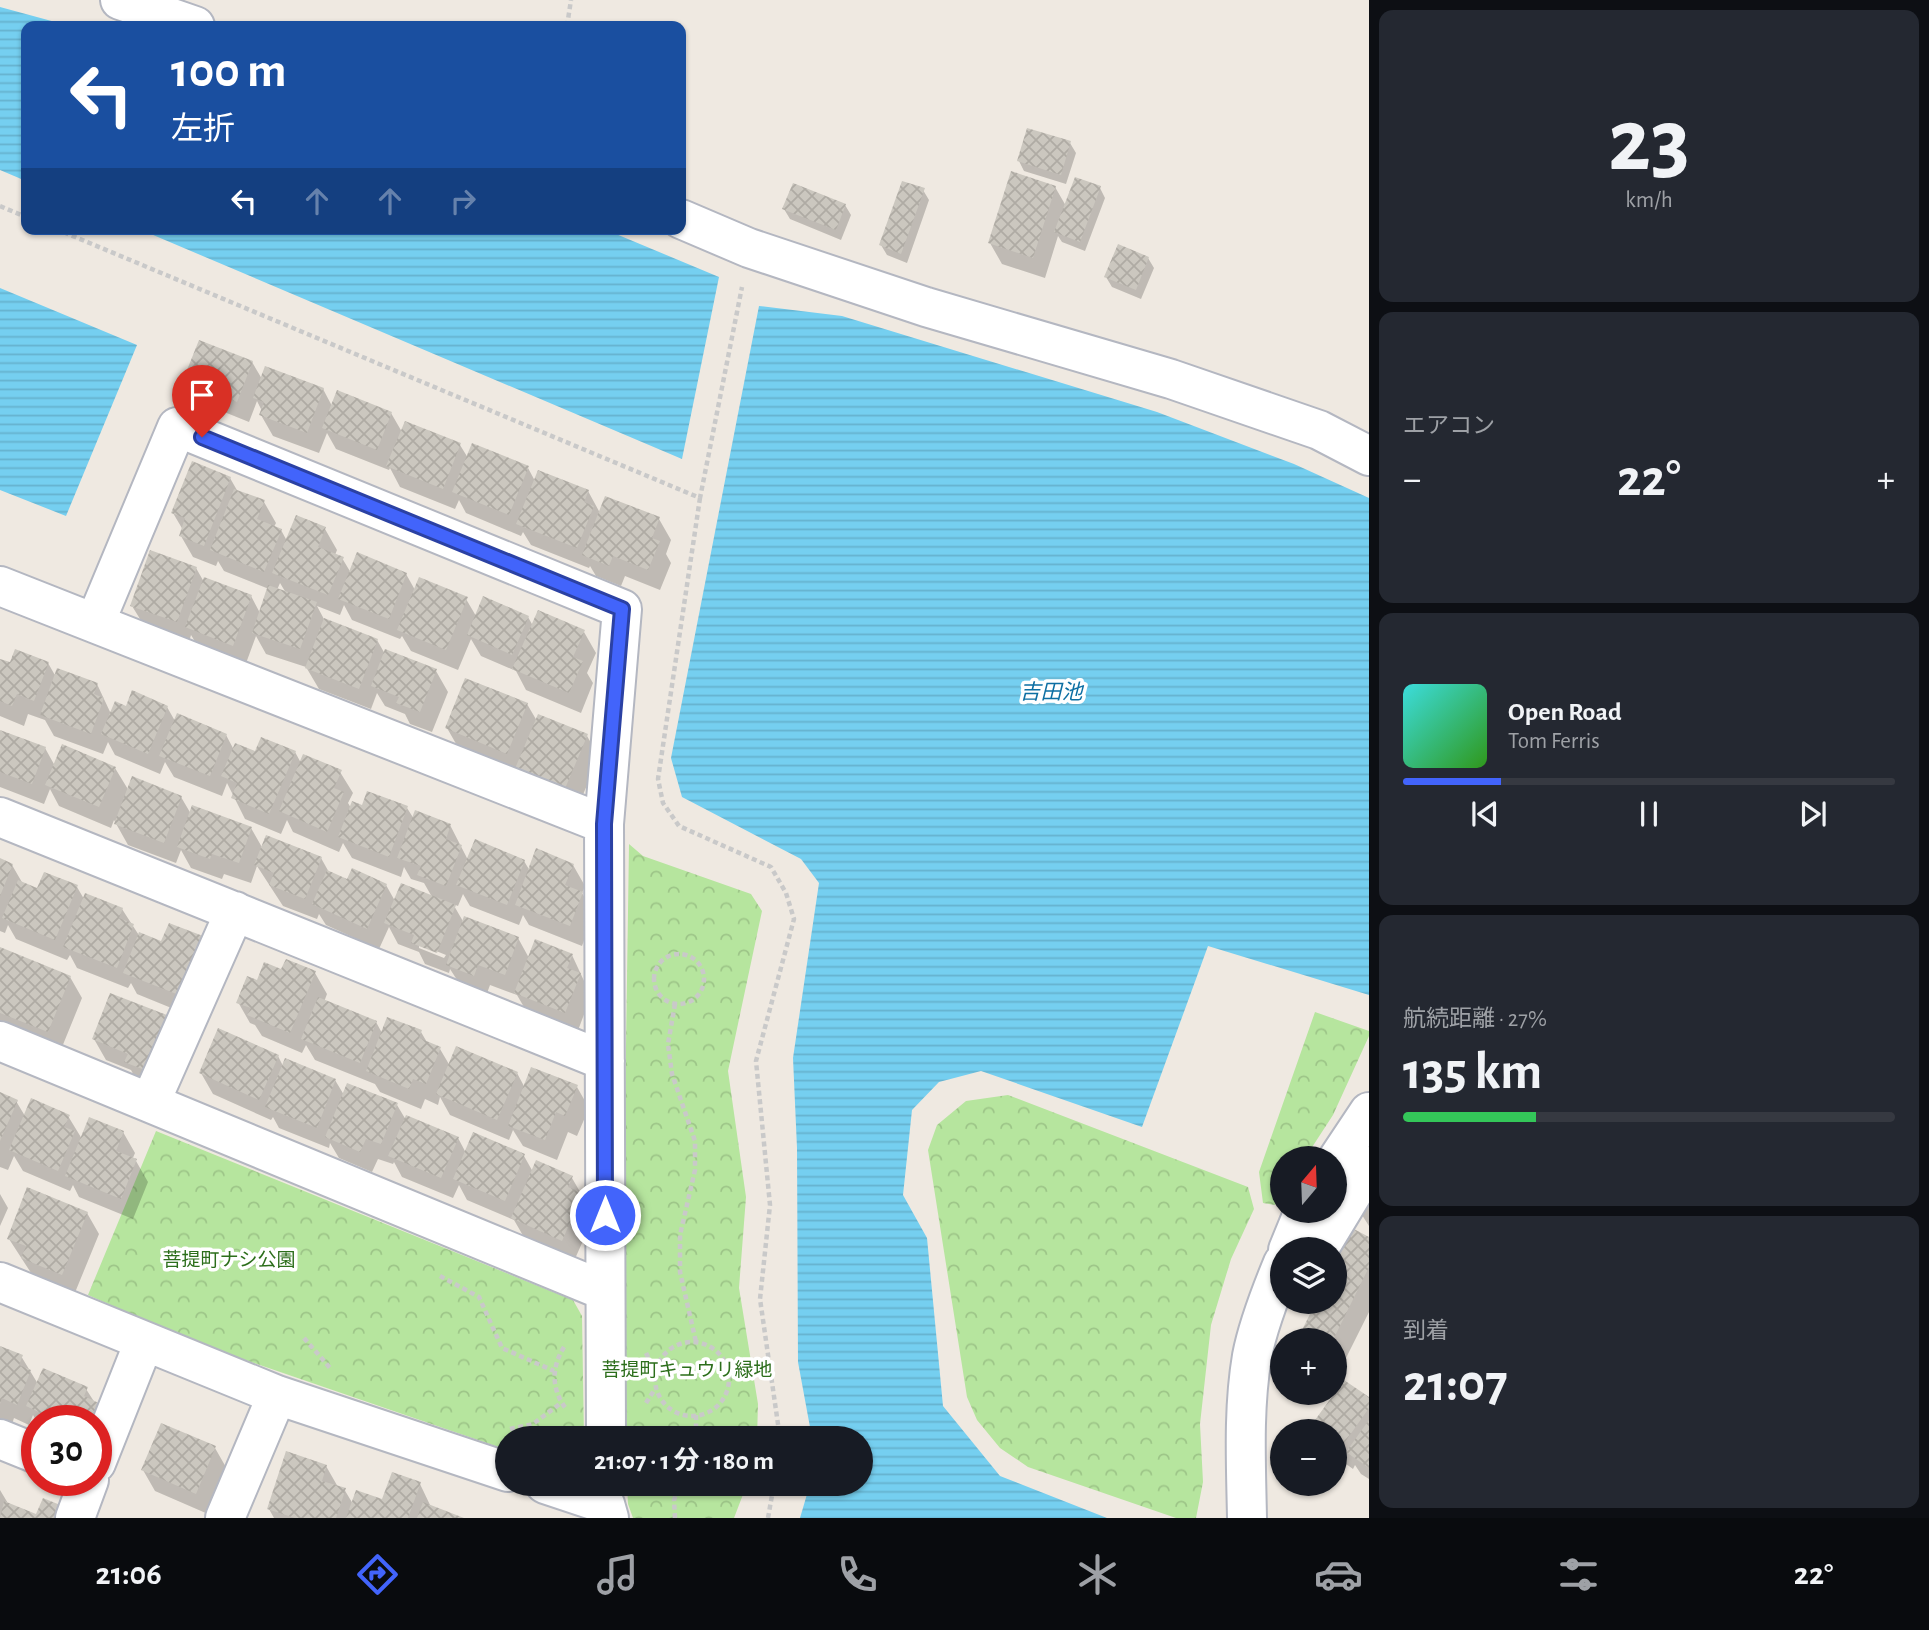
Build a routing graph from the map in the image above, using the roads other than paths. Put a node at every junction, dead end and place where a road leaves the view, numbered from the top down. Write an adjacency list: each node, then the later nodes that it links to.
1 (120, 0): 2 (street)
2 (181, 21)
3 (686, 221): 4 (street)
4 (1369, 456)
5 (0, 586): 6 (street)
6 (94, 623): 8 (street); 8 (street)
7 (0, 817): 9 (street)
8 (604, 824): 11 (street)
9 (234, 911): 11 (street); 12 (street)
10 (0, 1041): 12 (street)
11 (605, 1061): 18 (street)
12 (150, 1103): 18 (street)
13 (1369, 1112): 14 (street)
14 (1346, 1146)
15 (1369, 1166): 16 (street)
16 (1326, 1237)
17 (0, 1282): 20 (street)
18 (605, 1292): 23 (street)
19 (1270, 1303): 32 (street)
20 (144, 1342): 21 (street); 22 (street)
21 (276, 1395): 26 (street); 31 (street)
22 (112, 1423)
23 (606, 1426)
24 (0, 1439): 25 (street)
25 (21, 1448)
26 (495, 1468)
27 (83, 1496): 30 (street)
28 (586, 1496): 29 (street)
29 (606, 1502)
30 (75, 1518)
31 (225, 1518)
32 (1247, 1518)

